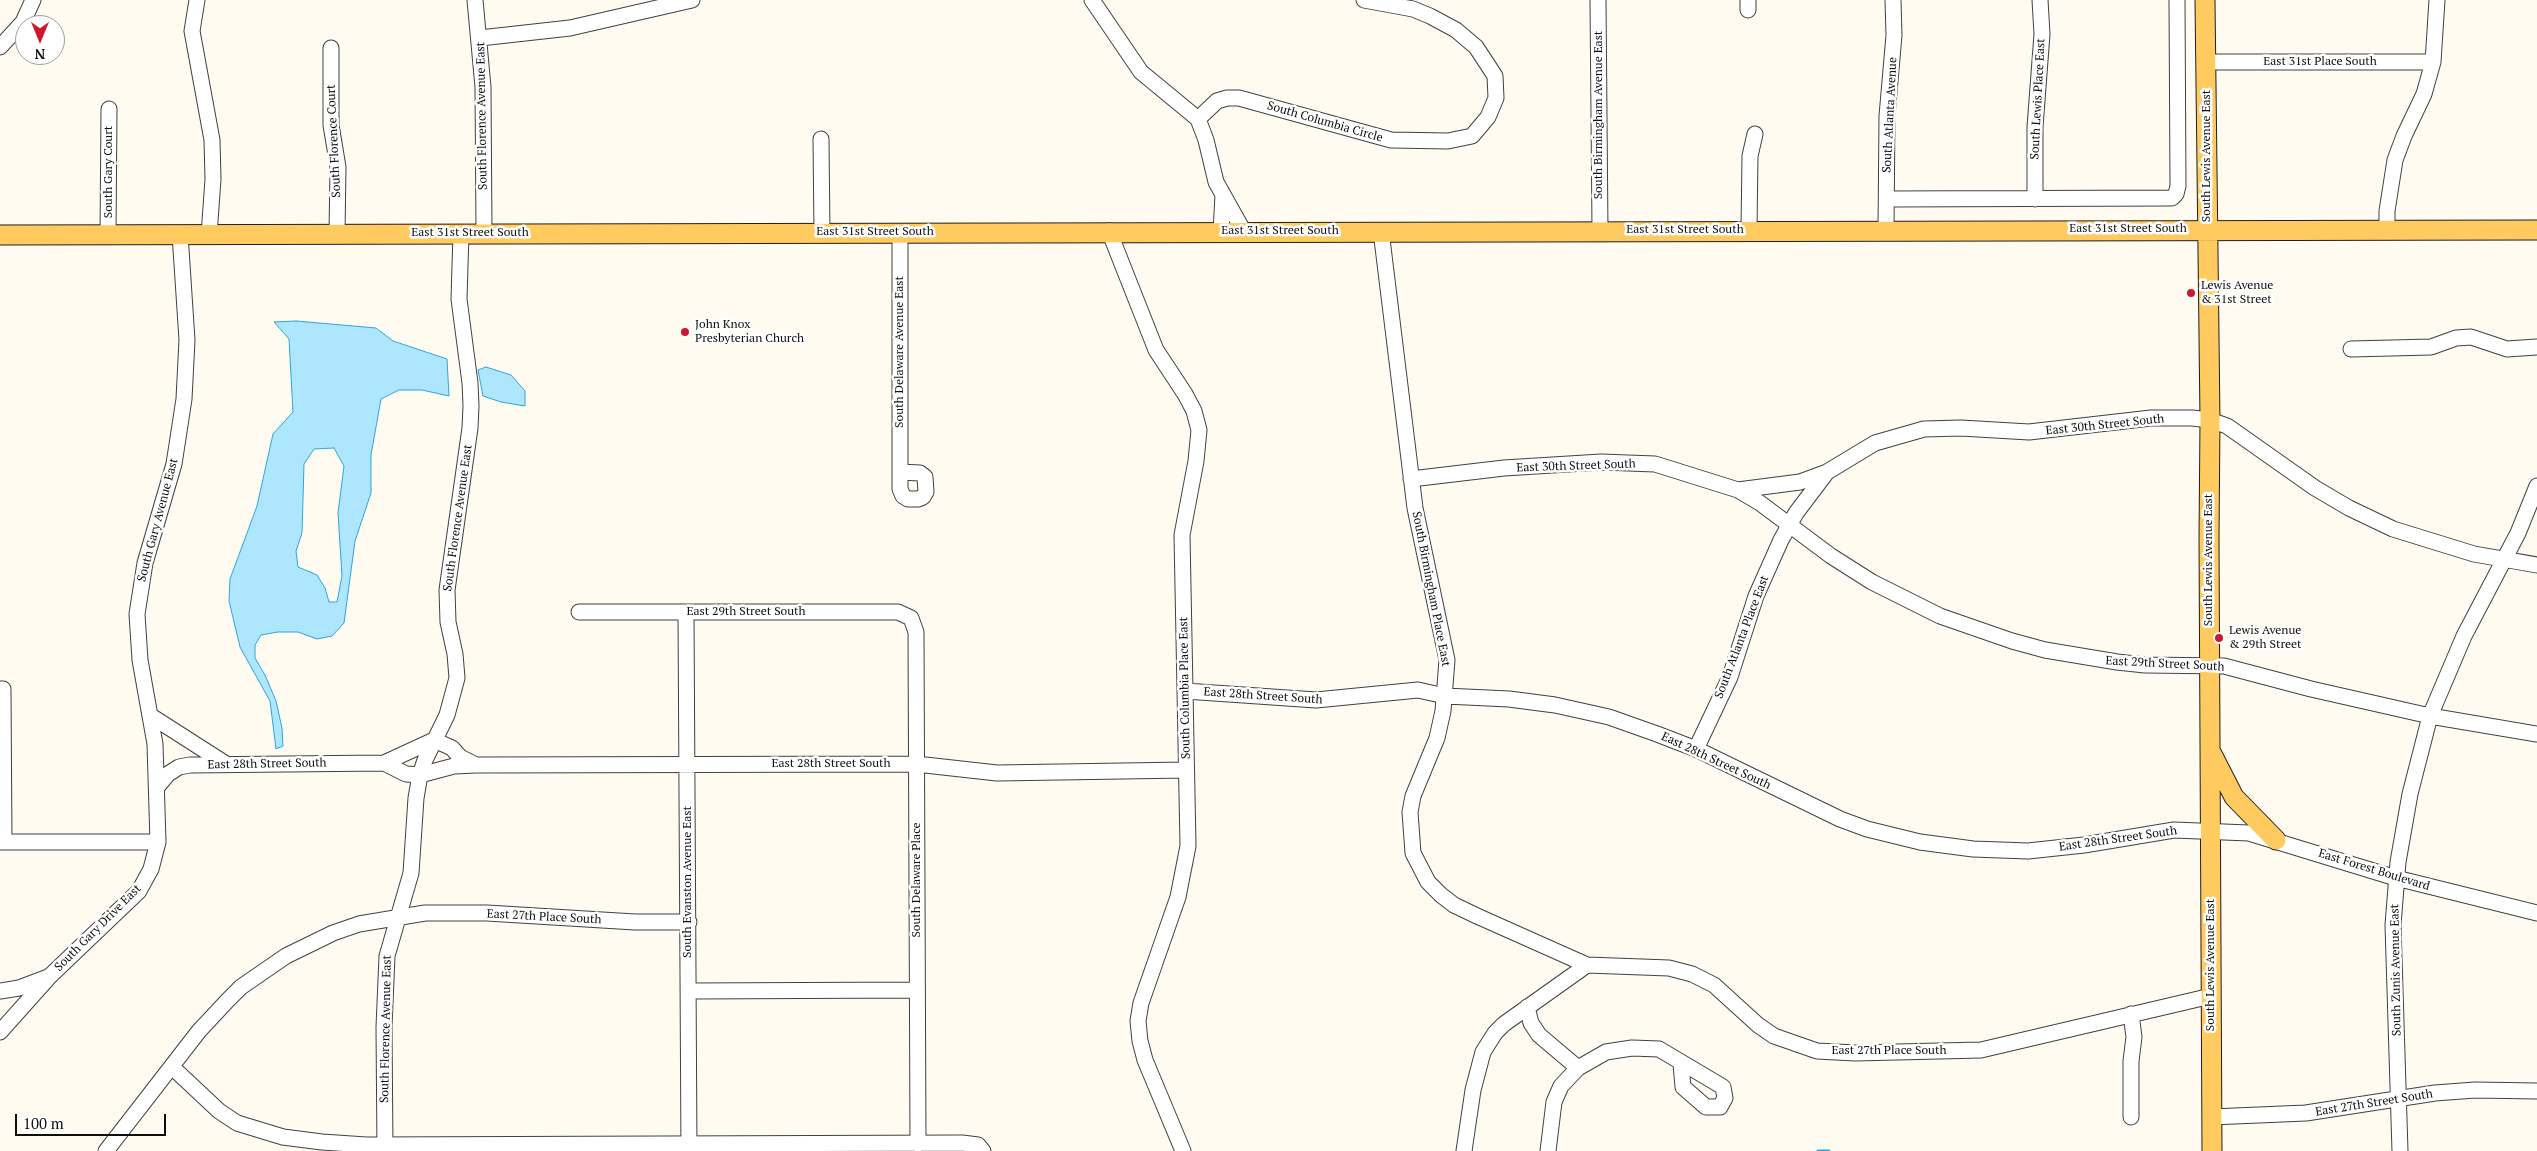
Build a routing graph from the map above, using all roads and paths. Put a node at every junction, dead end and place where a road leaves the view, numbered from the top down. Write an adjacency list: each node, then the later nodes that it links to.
1 (33, 0): 15 (street)
2 (197, 0): 44 (street)
3 (475, 0): 14 (street, South Florence Avenue East)
4 (692, 0): 13 (street)
5 (1092, 0): 20 (street)
6 (1364, 0): 20 (street, South Columbia Circle)
7 (1598, 0): 29 (street, South Birmingham Avenue East)
8 (1892, 0): 24 (street, South Atlanta Avenue)
9 (2040, 0): 25 (street, South Lewis Place East)
10 (2177, 0): 25 (street)
11 (2205, 0): 17 (main road, South Lewis Avenue East)
12 (2438, 0): 18 (street)
13 (637, 5): 14 (street)
14 (480, 38): 39 (street, South Florence Avenue East)
15 (0, 47)
16 (331, 48): 41 (street, South Florence Court)
17 (2206, 62): 18 (street, East 31st Place South); 27 (main road, South Lewis Avenue East)
18 (2433, 62): 28 (street)
19 (109, 109): 43 (street, South Gary Court)
20 (1198, 119): 23 (street)
21 (1755, 134): 30 (street, East 31st Street South)
22 (821, 139): 34 (street)
23 (1224, 195): 36 (street); 37 (street)
24 (1887, 199): 25 (street); 26 (street, South Atlanta Avenue)
25 (2035, 199)
26 (1886, 229): 27 (main road, East 31st Street South); 30 (main road, East 31st Street South)
27 (2207, 229): 28 (main road, East 31st Street South); 47 (main road, South Lewis Avenue East)
28 (2387, 229): 31 (main road, East 31st Street South)
29 (1600, 230): 30 (main road, East 31st Street South); 33 (main road, East 31st Street South)
30 (1749, 230)
31 (2537, 230)
32 (1109, 231): 35 (main road, East 31st Street South); 36 (main road, East 31st Street South); 61 (street, South Columbia Place East)
33 (1381, 231): 37 (main road, East 31st Street South); 50 (street, South Birmingham Place East)
34 (822, 232): 35 (main road, East 31st Street South); 39 (main road, East 31st Street South)
35 (900, 232): 48 (street, South Delaware Avenue East)
36 (1221, 232): 37 (main road, East 31st Street South)
37 (1244, 232)
38 (461, 233): 39 (main road, East 31st Street South); 41 (main road, East 31st Street South); 66 (street, South Florence Avenue East)
39 (484, 233)
40 (180, 234): 43 (main road, East 31st Street South); 44 (main road, East 31st Street South); 63 (street, South Gary Avenue East)
41 (337, 234): 44 (main road, East 31st Street South)
42 (0, 235): 43 (main road, East 31st Street South)
43 (108, 235)
44 (209, 235)
45 (2537, 347): 46 (street)
46 (2350, 349)
47 (2210, 420): 49 (street, East 30th Street South); 54 (street, East 30th Street South); 59 (main road, South Lewis Avenue East)
48 (900, 472)
49 (1827, 472): 52 (street, East 30th Street South); 53 (street, East 30th Street South)
50 (1411, 479): 52 (street, East 30th Street South); 62 (street, South Birmingham Place East)
51 (2537, 486): 54 (street, South Zunis Avenue East)
52 (1738, 490): 53 (street, East 30th Street South)
53 (1789, 525): 59 (street, East 29th Street South); 67 (street, South Atlanta Place East)
54 (2504, 560): 55 (street, East 30th Street South); 64 (street, South Zunis Avenue East)
55 (2537, 565)
56 (580, 612): 57 (street, East 29th Street South)
57 (686, 613): 58 (street, East 29th Street South); 72 (street, South Evanston Avenue East)
58 (911, 618): 73 (street, South Delaware Place)
59 (2209, 666): 64 (street, East 29th Street South); 68 (main road, South Lewis Avenue East)
60 (1, 689): 79 (street)
61 (1185, 691): 62 (street, East 28th Street South); 74 (street, South Columbia Place East)
62 (1445, 696): 67 (street, East 28th Street South); 85 (street, South Birmingham Place East)
63 (151, 716): 70 (street); 76 (street, South Gary Drive East)
64 (2430, 716): 65 (street, East 29th Street South); 81 (street, South Zunis Avenue East)
65 (2537, 734)
66 (434, 740): 69 (street, East 28th Street South); 71 (street); 75 (street, South Florence Avenue East)
67 (1696, 749): 77 (street, East 28th Street South)
68 (2210, 749): 77 (main road, South Lewis Avenue East); 78 (main road)
69 (384, 763): 70 (street, East 28th Street South); 75 (street, East 28th Street South)
70 (226, 764): 76 (street, East 28th Street South)
71 (476, 764): 72 (street, East 28th Street South); 75 (street, East 28th Street South)
72 (687, 764): 73 (street, East 28th Street South); 84 (street, South Evanston Avenue East)
73 (916, 764): 74 (street, East 28th Street South); 89 (street, South Delaware Place)
74 (1186, 770): 108 (street, South Columbia Place East)
75 (420, 775): 83 (street, South Florence Avenue East)
76 (158, 786): 80 (street, South Gary Drive East)
77 (2210, 830): 78 (street, East Forest Boulevard); 92 (main road, South Lewis Avenue East)
78 (2276, 840): 81 (street, East Forest Boulevard)
79 (2, 842): 80 (street)
80 (158, 842): 87 (street, South Gary Drive East)
81 (2396, 878): 82 (street, East Forest Boulevard); 100 (street, South Zunis Avenue East)
82 (2537, 913)
83 (400, 916): 84 (street, East 27th Place South); 97 (street, East 27th Place South); 105 (street, South Florence Avenue East)
84 (689, 922): 90 (street, South Evanston Avenue East)
85 (1558, 953): 86 (street, South Birmingham Place East); 88 (street)
86 (1587, 965): 88 (street); 94 (street, East 27th Place South)
87 (50, 976): 91 (street); 95 (street, South Gary Drive East)
88 (1560, 983): 93 (street)
89 (918, 990): 90 (street); 103 (street, South Delaware Place)
90 (689, 991): 104 (street, South Evanston Avenue East)
91 (0, 992)
92 (2211, 996): 94 (street, East 27th Place South); 102 (main road, South Lewis Avenue East)
93 (1527, 1007): 98 (street); 109 (street)
94 (2131, 1014): 101 (street)
95 (0, 1032)
96 (1681, 1064): 98 (street)
97 (172, 1067): 105 (street); 106 (street, East 27th Place South)
98 (1578, 1068): 110 (street)
99 (2537, 1091): 100 (street, East 27th Street South)
100 (2399, 1097): 102 (street, East 27th Street South); 112 (street, South Zunis Avenue East)
101 (2131, 1117)
102 (2211, 1117): 111 (main road, South Lewis Avenue East)
103 (918, 1144): 104 (street); 107 (street)
104 (689, 1147): 105 (street)
105 (384, 1148)
106 (106, 1151)
107 (983, 1151)
108 (1183, 1151)
109 (1464, 1151)
110 (1548, 1151)
111 (2212, 1151)
112 (2400, 1151)

